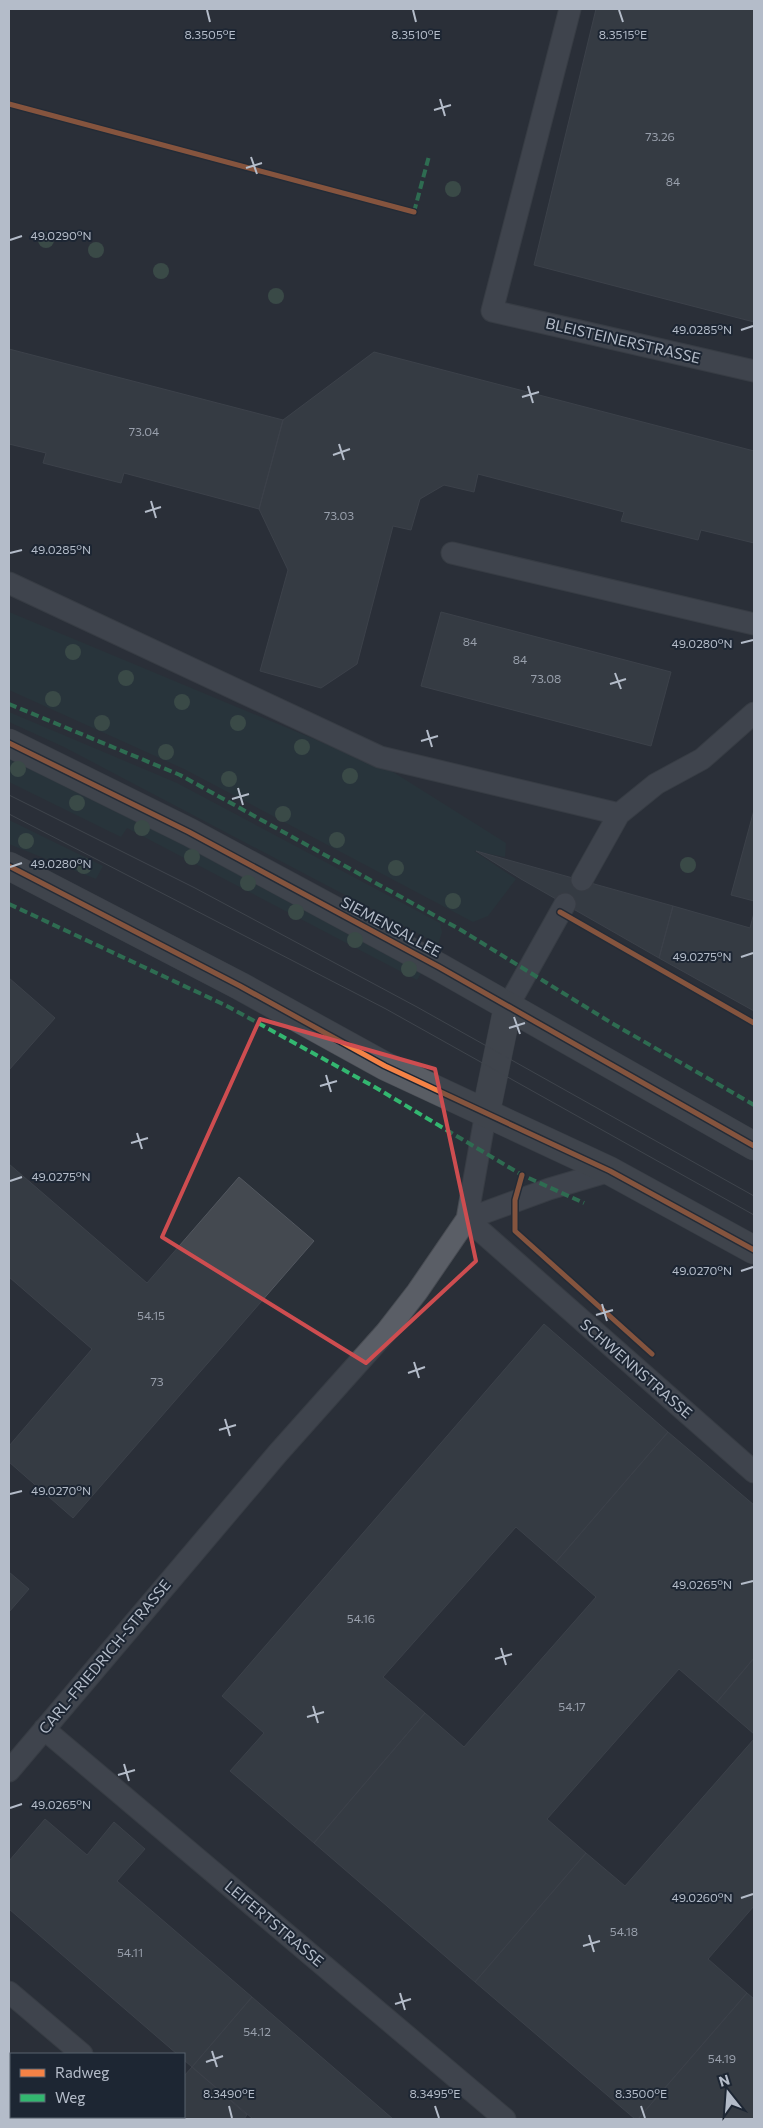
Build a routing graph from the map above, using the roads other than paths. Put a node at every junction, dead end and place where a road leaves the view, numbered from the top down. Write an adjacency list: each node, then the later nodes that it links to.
1 (570, 9): 2 (lane, BLEISTEINERSTRASSE)
2 (754, 370)
3 (452, 553): 5 (lane)
4 (9, 583): 8 (lane)
5 (754, 624)
6 (754, 713): 8 (lane)
7 (9, 743): 12 (main road, SIEMENSALLEE)
8 (618, 814): 10 (lane)
9 (9, 866): 13 (main road)
10 (582, 880)
11 (565, 904): 12 (lane)
12 (508, 1006): 13 (main road); 14 (main road, SIEMENSALLEE)
13 (486, 1112): 15 (main road); 16 (lane)
14 (754, 1146)
15 (610, 1171): 16 (lane); 17 (main road)
16 (467, 1219): 18 (lane, SCHWENNSTRASSE); 19 (lane, CARL-FRIEDRICH-STRASSE)
17 (754, 1250)
18 (754, 1472)
19 (44, 1729): 20 (lane, CARL-FRIEDRICH-STRASSE); 23 (lane, LEIFERTSTRASSE)
20 (9, 1771)
21 (9, 1992): 22 (lane)
22 (81, 2053)
23 (505, 2119)

